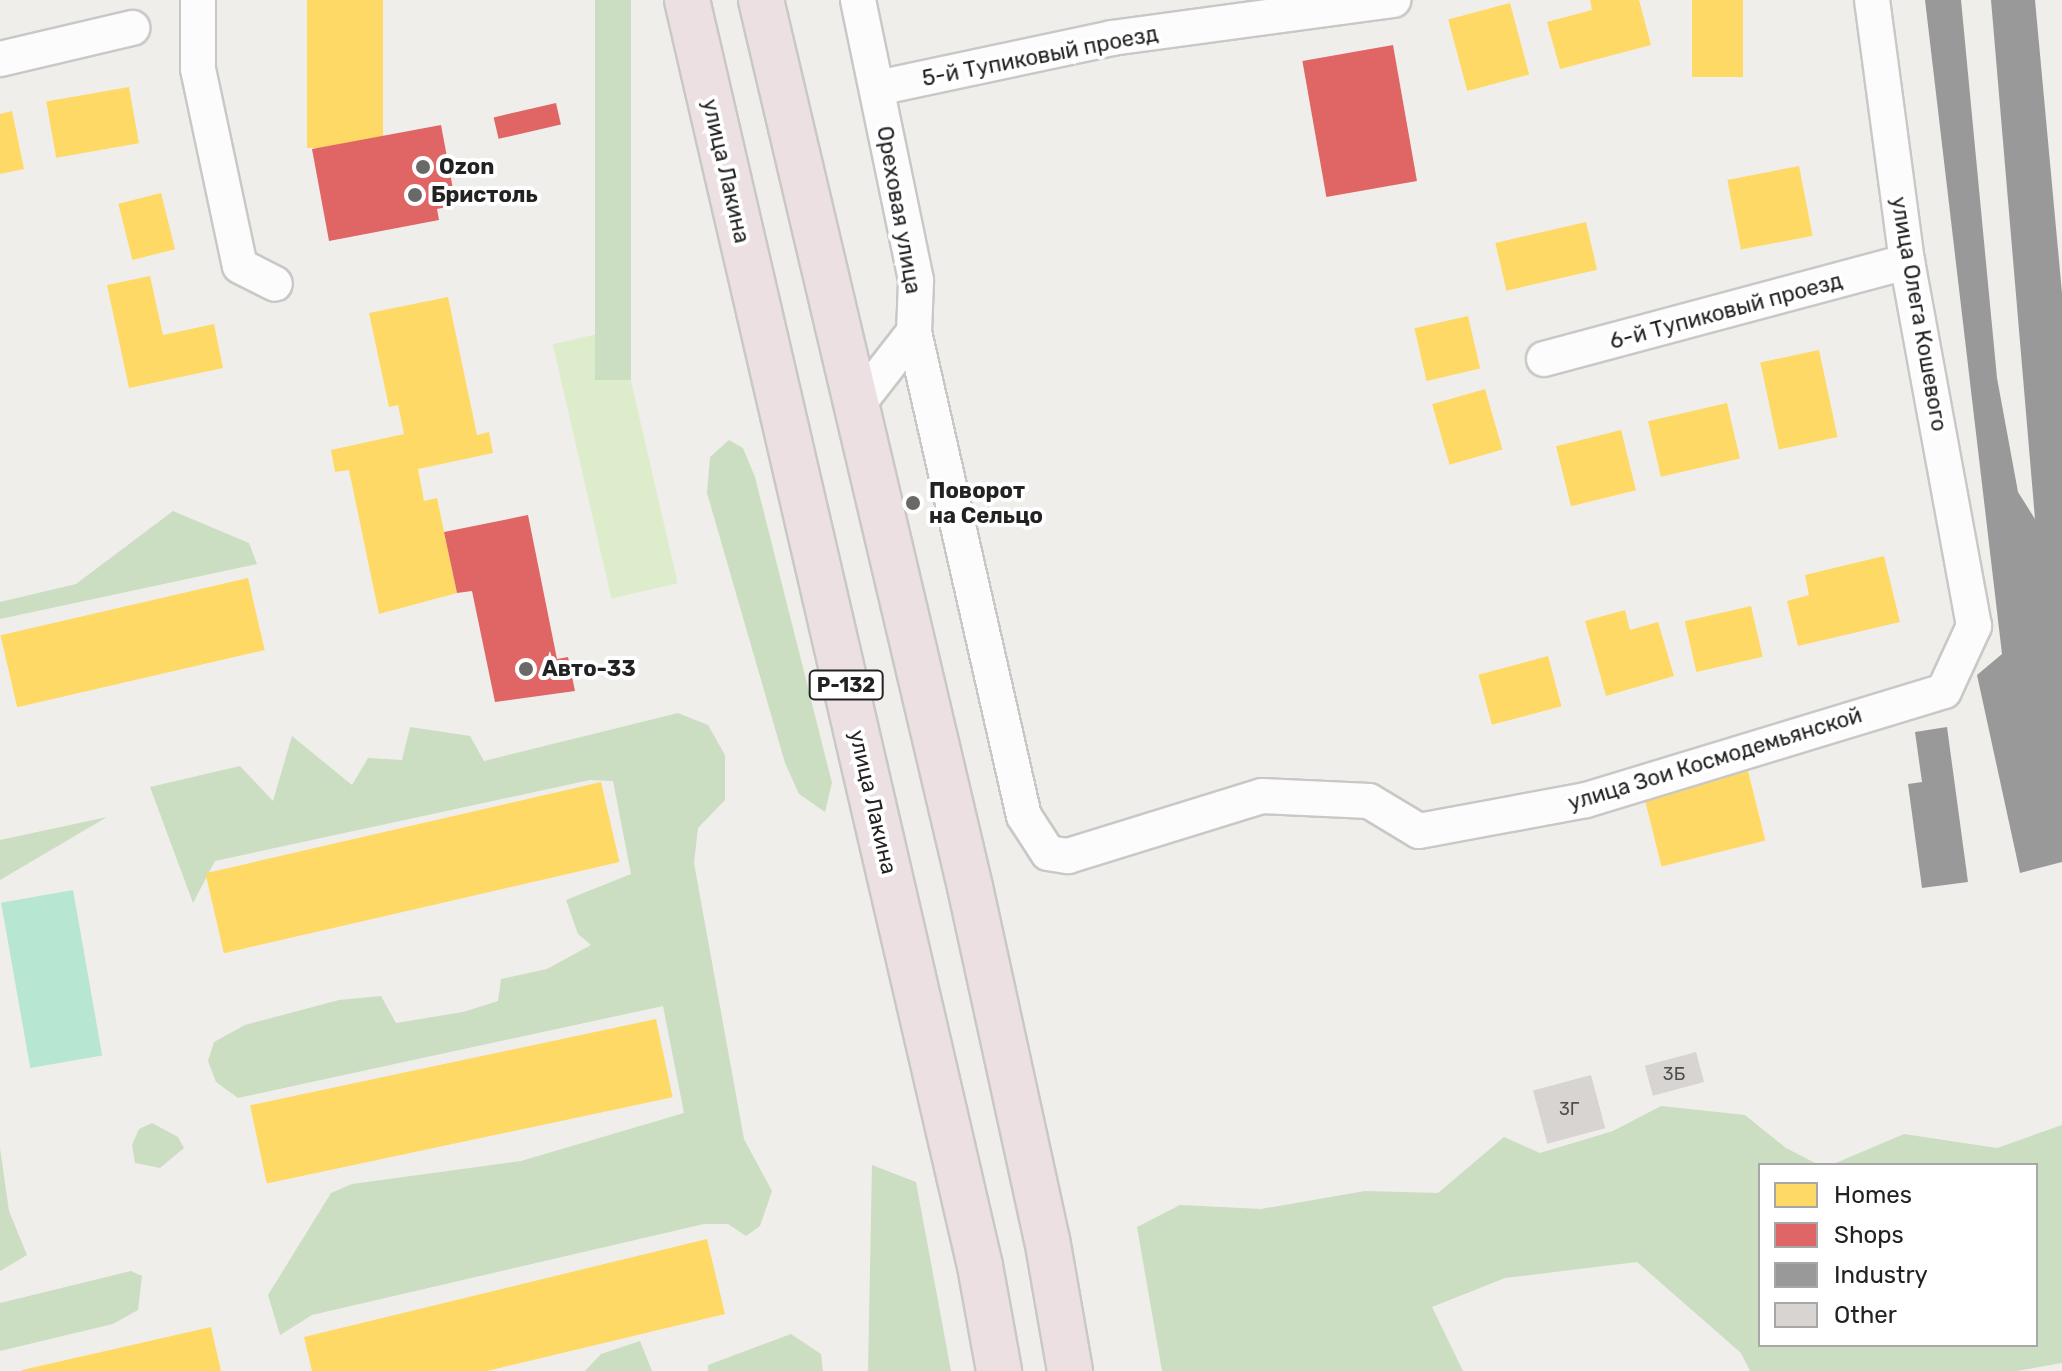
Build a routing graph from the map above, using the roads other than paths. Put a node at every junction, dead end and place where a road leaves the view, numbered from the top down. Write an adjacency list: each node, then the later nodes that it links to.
1 (198, 0): 11 (street)
2 (687, 0): 17 (highway, улица Лакина / Р-132)
3 (761, 0): 14 (highway)
4 (858, 0): 9 (street, Ореховая улица)
5 (1393, 0): 9 (street, 5-й Тупиковый проезд)
6 (1872, 0): 10 (street, улица Олега Кошевого)
7 (132, 28): 8 (street)
8 (0, 59)
9 (877, 88): 12 (street, Ореховая улица)
10 (1907, 262): 13 (street, 6-й Тупиковый проезд); 15 (street, улица Олега Кошевого)
11 (275, 284)
12 (914, 332): 14 (street); 16 (street, Ореховая улица)
13 (1544, 359)
14 (858, 404): 18 (highway)
15 (1974, 626): 16 (street, улица Зои Космодемьянской)
16 (1048, 853)
17 (999, 1371)
18 (1070, 1371)

